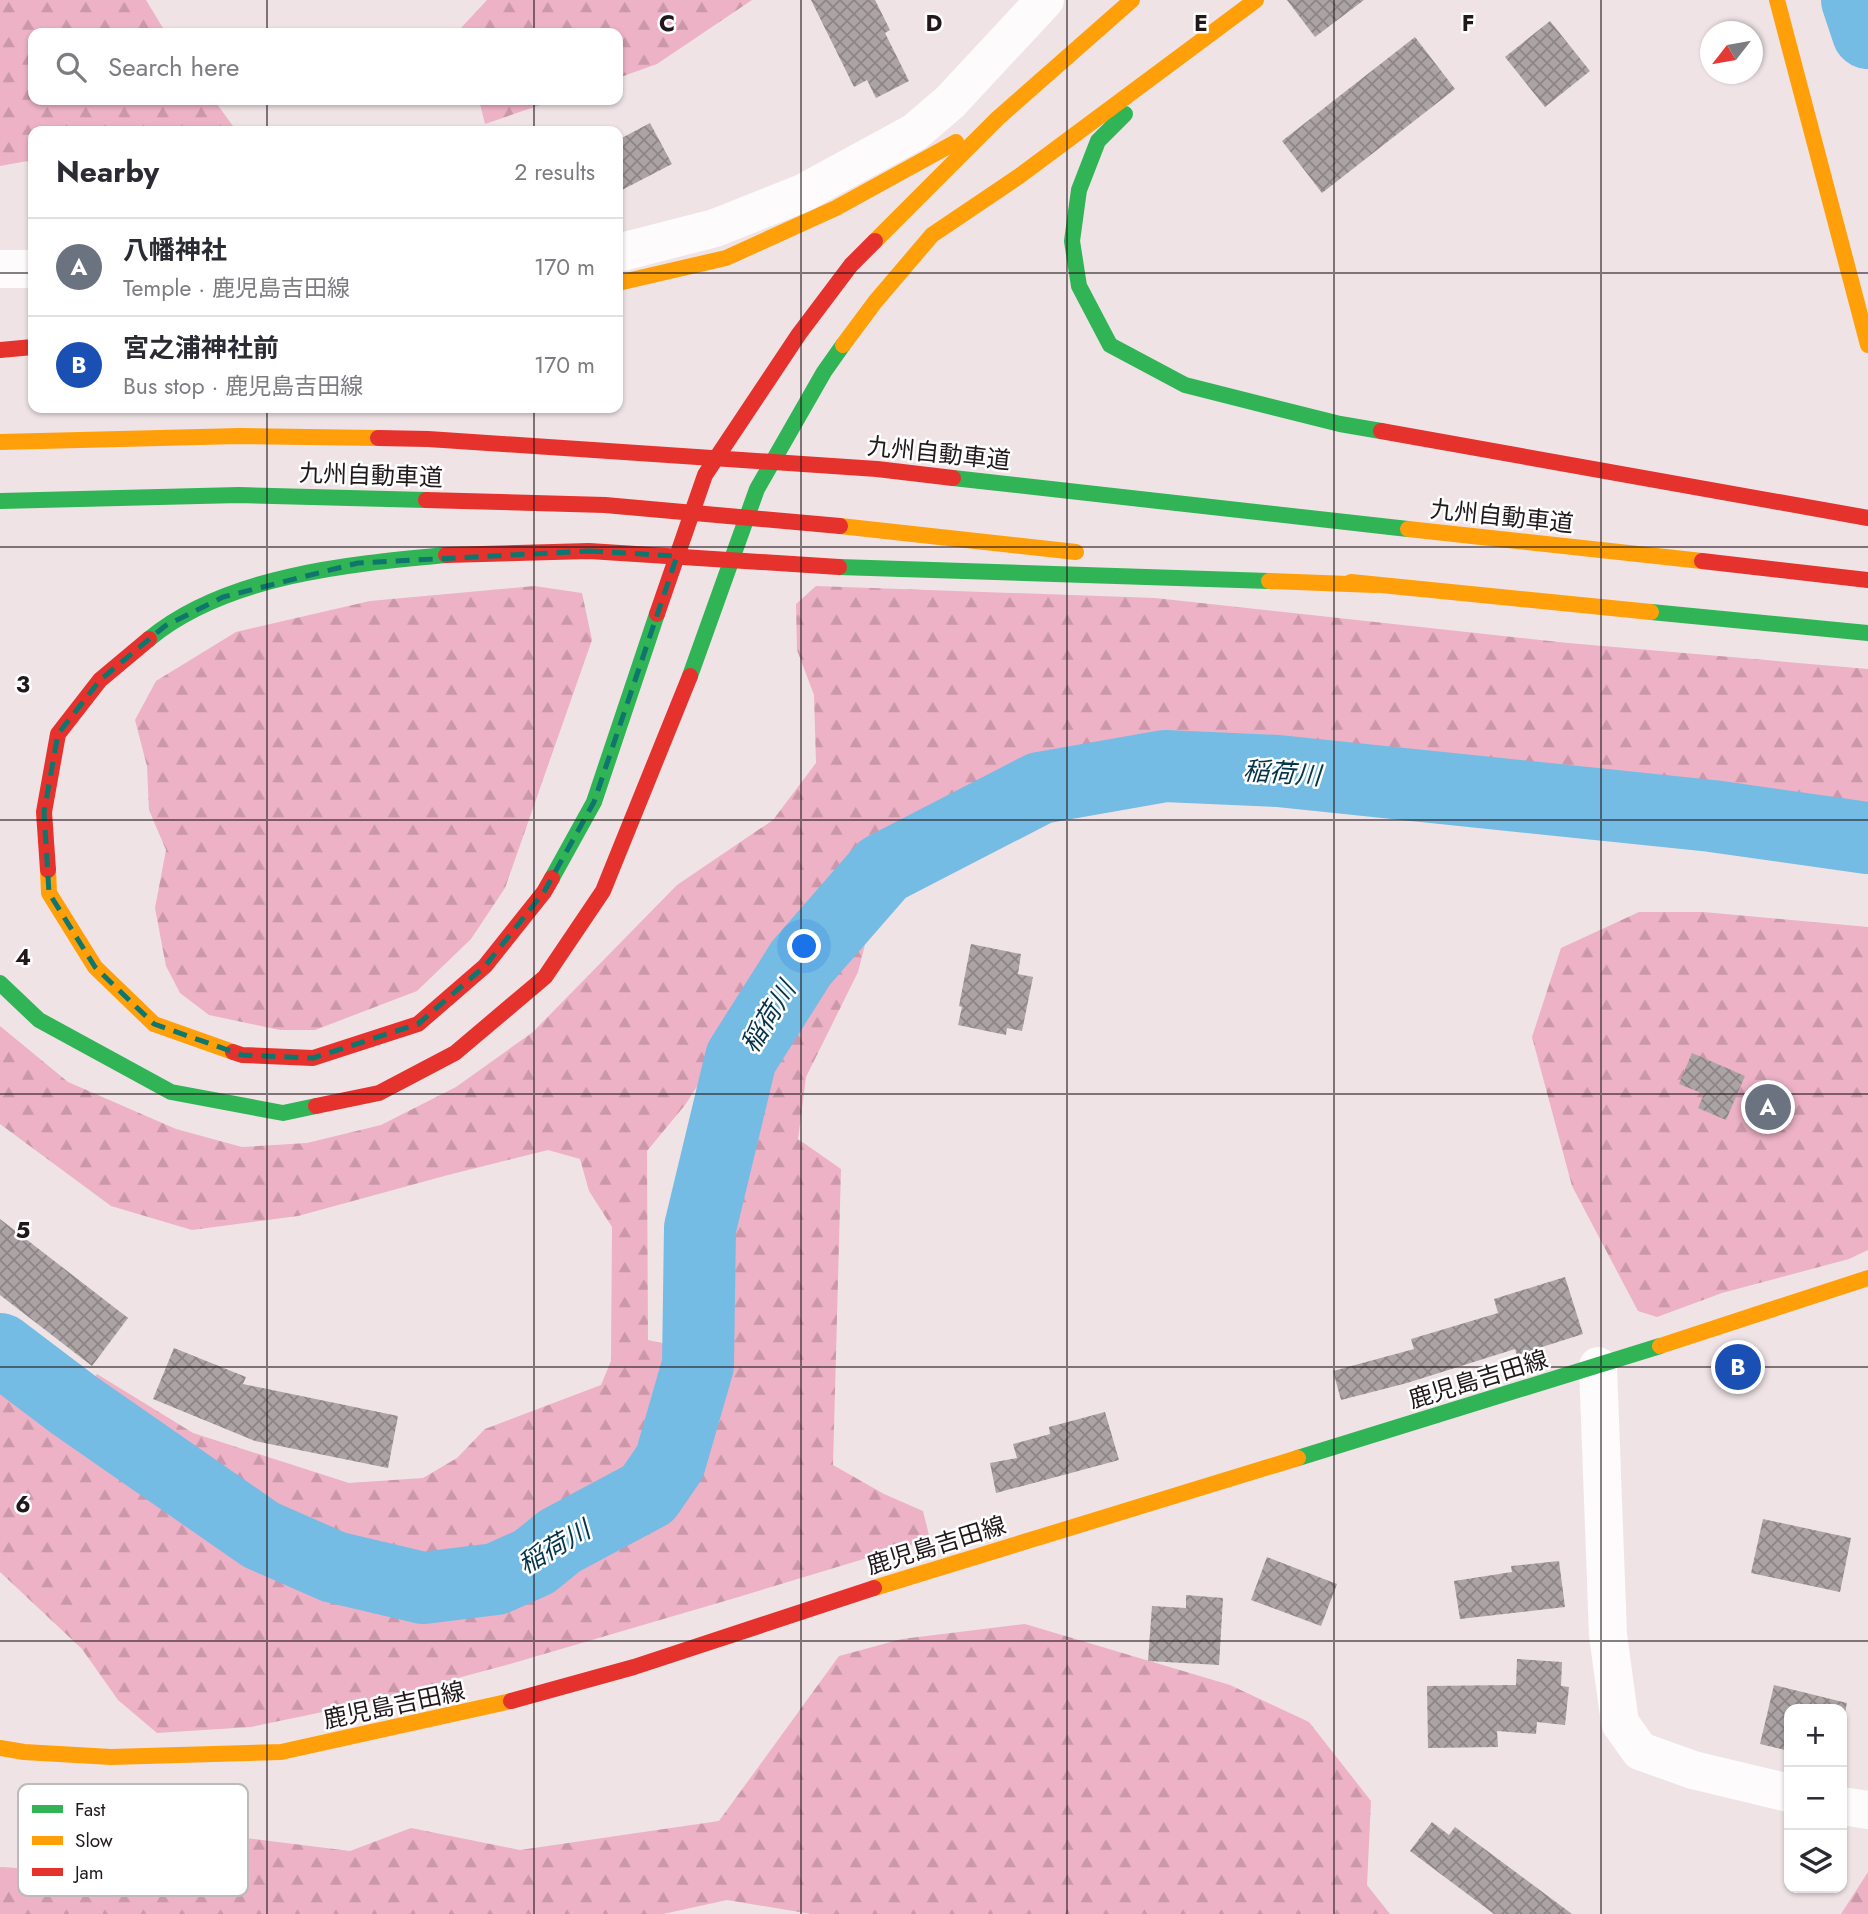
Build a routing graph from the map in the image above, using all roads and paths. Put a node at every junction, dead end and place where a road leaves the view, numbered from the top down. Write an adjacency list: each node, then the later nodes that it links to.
1 (1045, 0): 7 (street)
2 (1132, 0): 6 (main road)
3 (1256, 0): 5 (main road)
4 (1777, 0): 11 (main road)
5 (1195, 43): 16 (main road); 22 (main road)
6 (998, 118): 10 (main road); 20 (main road)
7 (623, 252)
8 (0, 270): 9 (street)
9 (28, 270)
10 (623, 282)
11 (1868, 345)
12 (28, 347): 13 (main road)
13 (0, 350)
14 (0, 442): 19 (main road, 九州自動車道)
15 (0, 501): 17 (main road, 九州自動車道)
16 (1868, 518)
17 (1098, 554)
18 (1167, 562): 20 (main road)
19 (1868, 580)
20 (1375, 585): 21 (main road)
21 (1868, 633)
22 (0, 983)
23 (1868, 1278): 24 (main road, 鹿児島吉田線)
24 (1598, 1366): 25 (main road, 鹿児島吉田線); 26 (street)
25 (0, 1748)
26 (1784, 1792)
27 (1847, 1806): 28 (street)
28 (1868, 1810)

